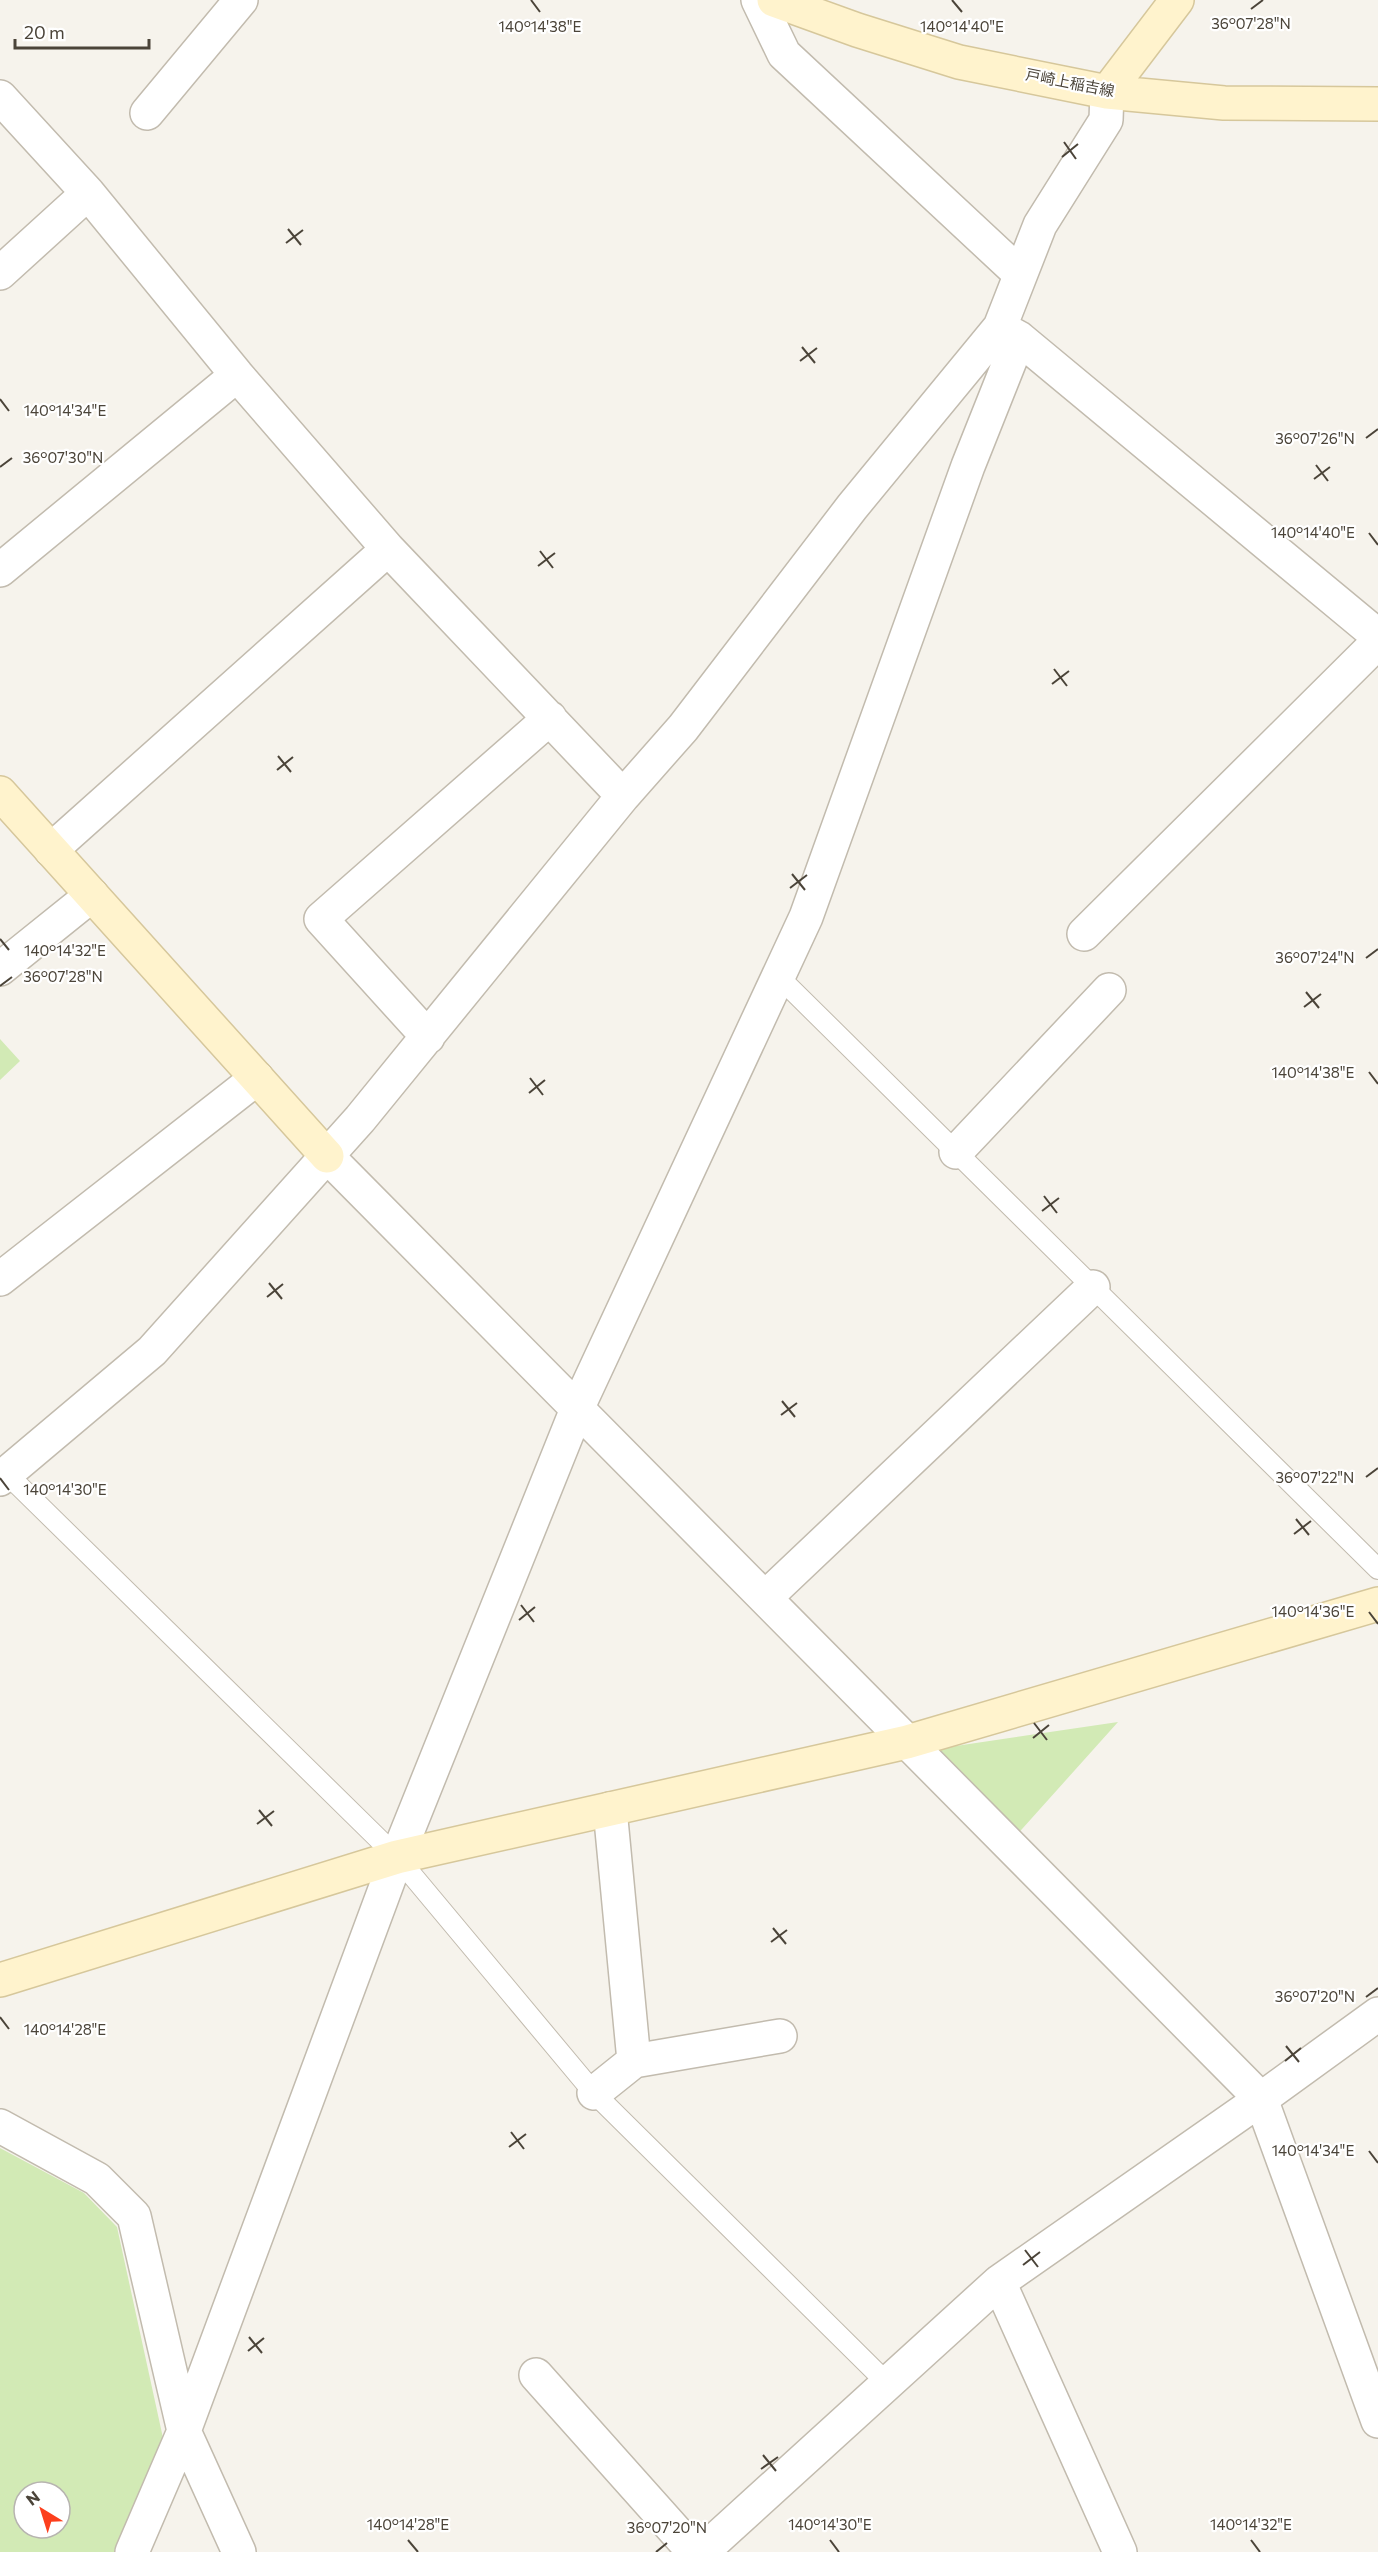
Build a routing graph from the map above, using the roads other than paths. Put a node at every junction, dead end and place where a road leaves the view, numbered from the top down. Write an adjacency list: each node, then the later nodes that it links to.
1 (241, 0): 8 (street)
2 (758, 0): 11 (street)
3 (774, 0): 5 (street, 戸崎上稲吉線)
4 (1177, 0): 5 (street)
5 (1107, 92): 7 (street, 戸崎上稲吉線); 11 (street)
6 (0, 97): 9 (street)
7 (1378, 104)
8 (147, 113)
9 (88, 193): 10 (street); 13 (street)
10 (0, 273)
11 (1020, 274): 12 (street)
12 (1010, 333): 16 (street); 20 (street); 25 (street)
13 (237, 375): 14 (street); 15 (street)
14 (388, 549): 18 (street); 21 (street)
15 (0, 570)
16 (1378, 636)
17 (1378, 642): 23 (street)
18 (550, 718): 20 (street); 27 (street)
19 (0, 793): 21 (street)
20 (623, 796): 27 (street)
21 (51, 850): 22 (street)
22 (92, 895): 24 (street); 28 (street)
23 (1084, 934)
24 (0, 969)
25 (779, 977): 29 (lane); 33 (street)
26 (1109, 990): 29 (street)
27 (428, 1037): 30 (street)
28 (257, 1078): 30 (street); 31 (street)
29 (956, 1152): 32 (lane)
30 (327, 1156): 33 (street); 34 (street)
31 (0, 1279)
32 (1093, 1287): 35 (lane); 36 (street)
33 (578, 1409): 36 (street); 40 (street)
34 (4, 1477): 40 (lane)
35 (1378, 1569)
36 (765, 1598): 38 (street)
37 (1378, 1604): 38 (street)
38 (908, 1742): 39 (street); 46 (street)
39 (610, 1809): 40 (street); 44 (street)
40 (397, 1857): 41 (street); 45 (lane); 52 (street)
41 (0, 1980)
42 (1378, 2014): 46 (street)
43 (780, 2036): 44 (street)
44 (634, 2061): 45 (street)
45 (594, 2092): 50 (lane)
46 (1261, 2099): 48 (street); 51 (street)
47 (0, 2126): 52 (street)
48 (999, 2282): 50 (street); 57 (street)
49 (536, 2374): 55 (street)
50 (886, 2382): 56 (street)
51 (1378, 2421)
52 (184, 2431): 53 (street); 54 (street)
53 (132, 2552)
54 (239, 2552)
55 (694, 2552)
56 (702, 2552)
57 (1120, 2552)

